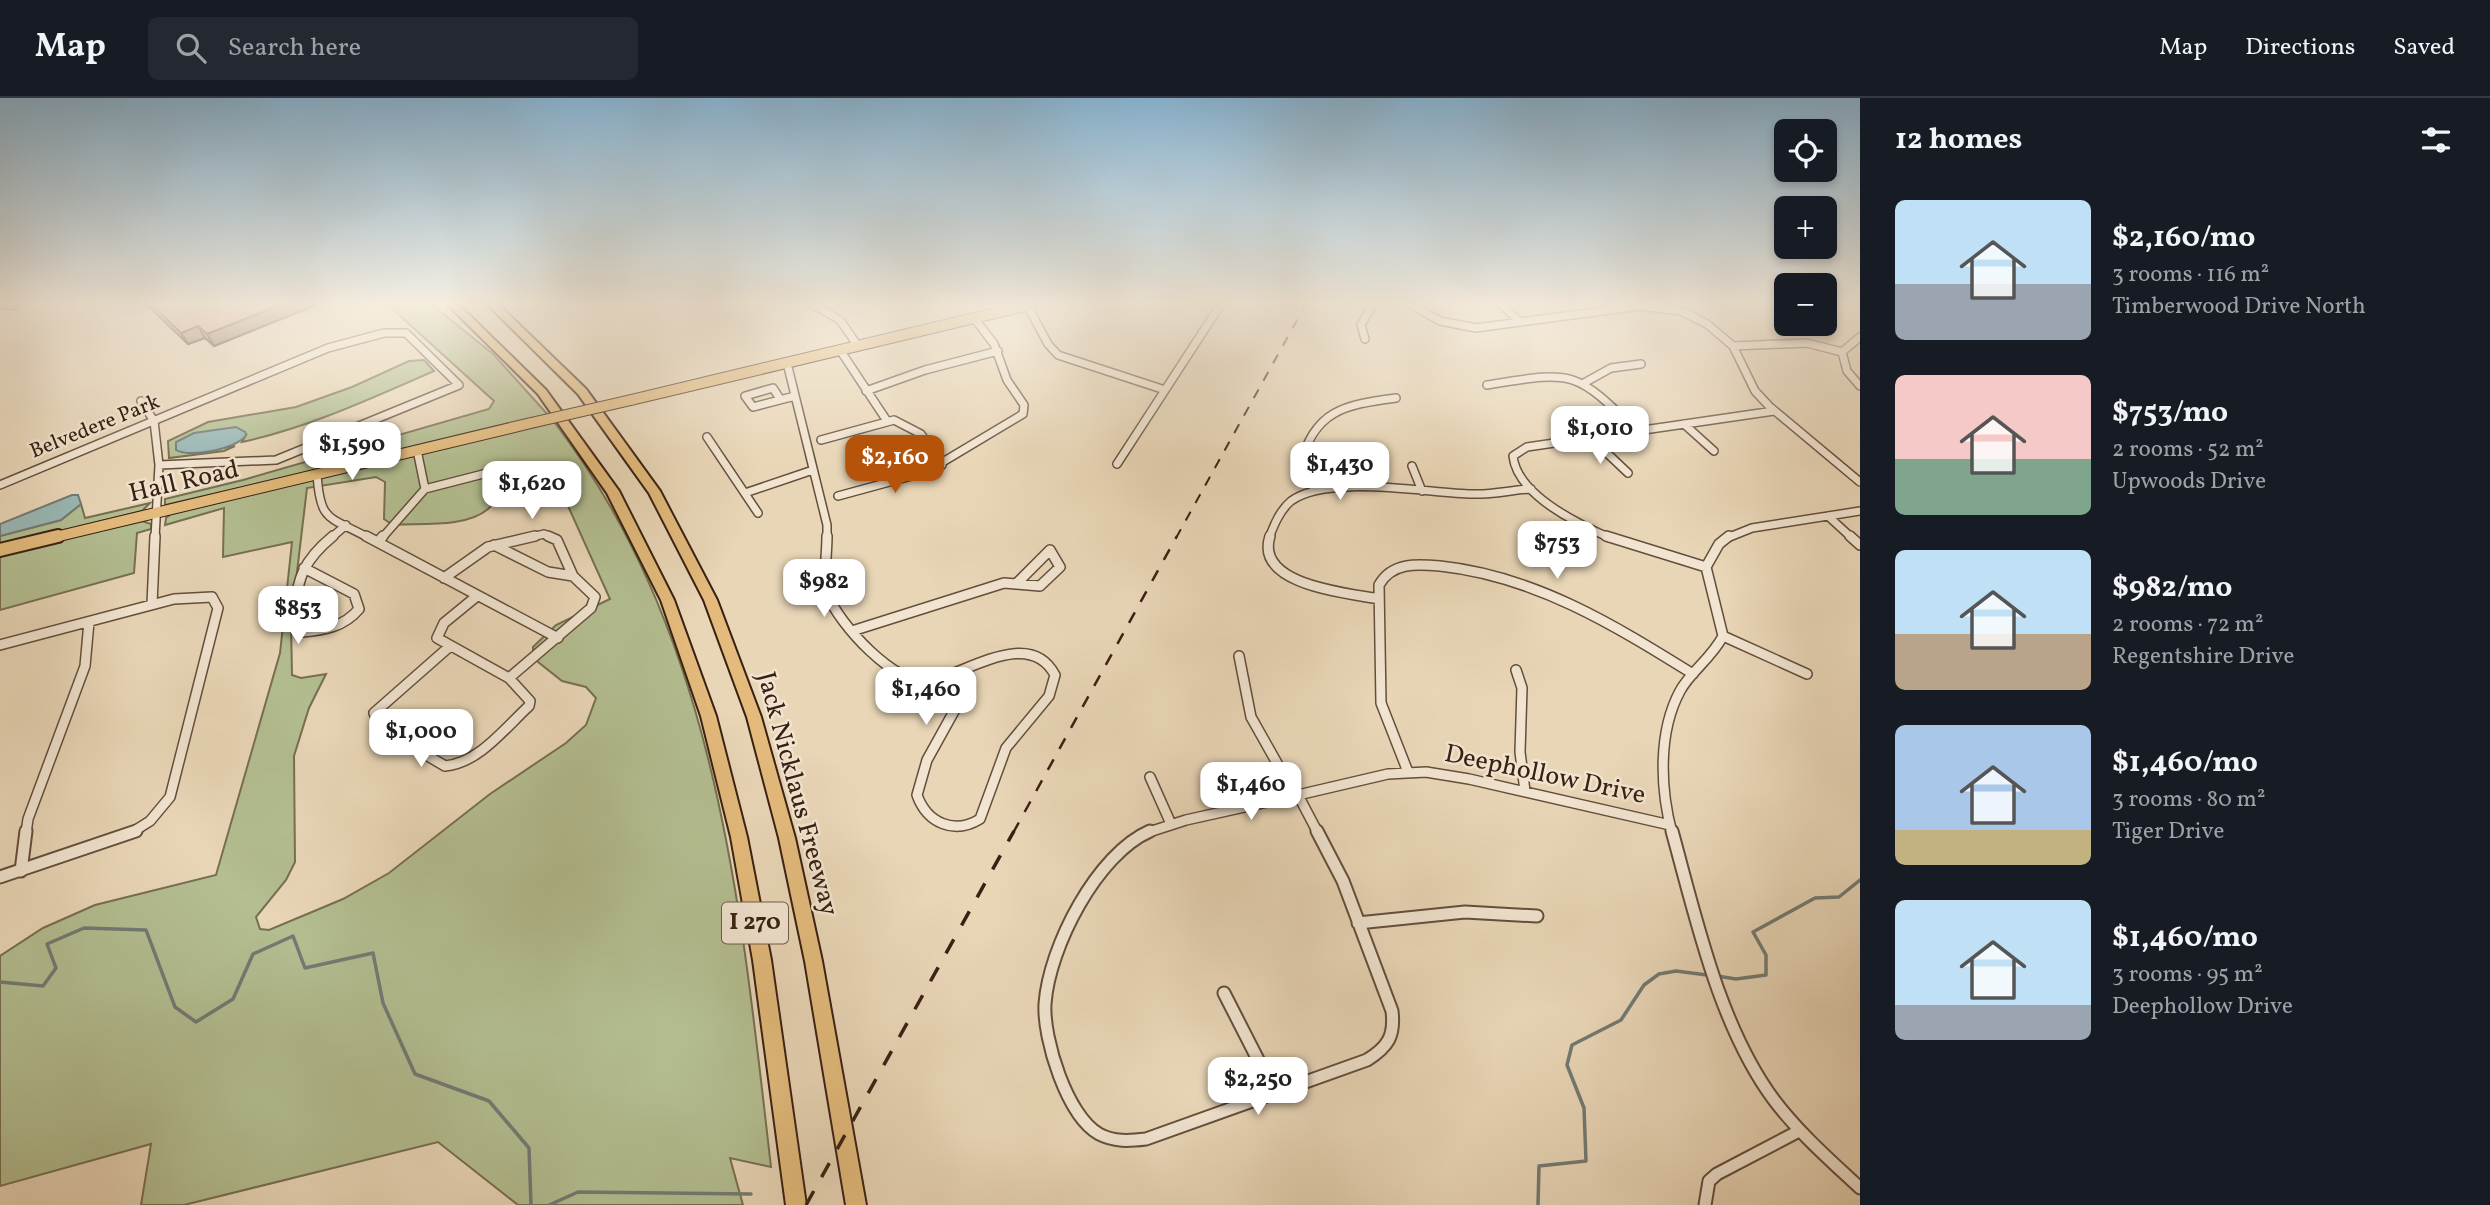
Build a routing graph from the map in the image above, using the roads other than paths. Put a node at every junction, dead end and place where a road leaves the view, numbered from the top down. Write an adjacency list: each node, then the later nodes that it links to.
1 (310, 356): 25 (street, Belvedere Park)
2 (429, 356): 35 (street, Belvedere Park)
3 (508, 356): 94 (highway, I 270)
4 (548, 356): 95 (highway, Jack Nicklaus Freeway / I 270)
5 (817, 356): 13 (main road, Hall Road)
6 (844, 356): 19 (street)
7 (980, 356): 19 (street)
8 (999, 356): 36 (street)
9 (1060, 356): 18 (street)
10 (1187, 356): 18 (street)
11 (1738, 356): 24 (street)
12 (1843, 356): 17 (street)
13 (787, 363): 20 (street); 32 (main road, Hall Road, bridge)
14 (1641, 364): 15 (street)
15 (1584, 383): 16 (street); 28 (street)
16 (1487, 385)
17 (1860, 386)
18 (1165, 390): 34 (street)
19 (866, 391): 26 (street)
20 (795, 396): 22 (street); 38 (street)
21 (1396, 398): 46 (street)
22 (780, 399)
23 (141, 401): 25 (street)
24 (1774, 411): 27 (street); 42 (street)
25 (154, 421): 35 (street); 43 (street, Belvedere Park)
26 (887, 421): 31 (street); 36 (street)
27 (1684, 424): 28 (street); 33 (street)
28 (1637, 431): 30 (street)
29 (707, 437): 48 (street)
30 (1591, 438): 40 (street); 45 (street)
31 (821, 440)
32 (416, 450): 41 (main road, Hall Road); 44 (street)
33 (1714, 452)
34 (1117, 464)
35 (159, 465): 51 (street)
36 (942, 465): 49 (street)
37 (1412, 466): 47 (street)
38 (813, 470): 48 (street); 69 (street)
39 (491, 472): 44 (street)
40 (1628, 473)
41 (317, 474): 51 (main road, Hall Road); 54 (street)
42 (1860, 482)
43 (0, 485)
44 (425, 489): 55 (street)
45 (1531, 489): 47 (street); 60 (street)
46 (1315, 491): 47 (street); 66 (street)
47 (1422, 491)
48 (745, 493): 52 (street)
49 (838, 496)
50 (1860, 511): 53 (street)
51 (155, 512): 58 (main road, Hall Road); 67 (street)
52 (758, 513)
53 (1828, 516): 57 (street); 60 (street)
54 (346, 525): 55 (street); 59 (street)
55 (378, 542): 62 (street)
56 (494, 545): 61 (street); 61 (street); 62 (street)
57 (1860, 545)
58 (0, 550)
59 (304, 568): 59 (street)
60 (1706, 568): 70 (street)
61 (573, 576): 65 (street)
62 (444, 578): 64 (street)
63 (1015, 584): 63 (street); 69 (street)
64 (477, 596): 71 (street); 73 (street)
65 (595, 597): 71 (street)
66 (1379, 599): 77 (street); 80 (street)
67 (152, 604): 68 (street); 86 (street)
68 (89, 622): 72 (street); 86 (street)
69 (852, 631): 76 (street)
70 (1723, 636): 77 (street); 78 (street)
71 (558, 638): 79 (street)
72 (0, 645)
73 (449, 647): 79 (street); 79 (street)
74 (1238, 656): 83 (street)
75 (1516, 670): 82 (street)
76 (955, 674): 76 (street)
77 (1693, 674): 85 (street)
78 (1807, 674)
79 (509, 678)
80 (1408, 772): 82 (street, Deephollow Drive); 83 (street, Deephollow Drive)
81 (1150, 777): 84 (street)
82 (1525, 791): 85 (street, Deephollow Drive)
83 (1296, 795): 84 (street, Deephollow Drive); 89 (street)
84 (1171, 824): 91 (street, Deephollow Drive)
85 (1670, 825): 92 (street)
86 (21, 871): 87 (street)
87 (0, 877)
88 (1537, 916): 89 (street)
89 (1358, 923): 91 (street)
90 (1224, 993): 91 (street)
91 (1275, 1093)
92 (1799, 1131): 93 (street); 96 (street)
93 (1860, 1188)
94 (796, 1205)
95 (856, 1205)
96 (1705, 1205)

